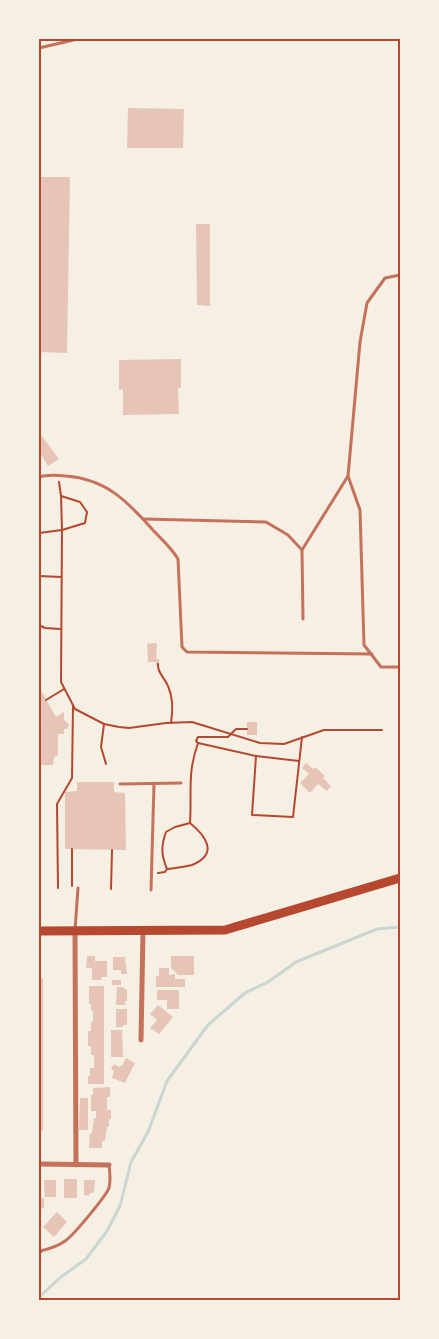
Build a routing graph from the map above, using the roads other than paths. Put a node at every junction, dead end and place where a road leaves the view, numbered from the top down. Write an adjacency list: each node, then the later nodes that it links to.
1 (78, 39): 2 (lane)
2 (39, 48)
3 (400, 275): 4 (lane)
4 (348, 476): 7 (lane); 9 (lane)
5 (39, 477): 6 (lane)
6 (144, 519): 7 (lane); 9 (lane)
7 (302, 550): 8 (lane)
8 (303, 619)
9 (372, 654): 10 (lane)
10 (400, 667)
11 (181, 783): 13 (lane)
12 (120, 784): 13 (lane)
13 (154, 784): 16 (lane)
14 (400, 878): 19 (main road)
15 (78, 888): 18 (lane)
16 (151, 890)
17 (39, 931): 18 (main road)
18 (75, 931): 19 (main road); 22 (street)
19 (143, 931): 20 (street)
20 (141, 1040)
21 (39, 1164): 22 (street)
22 (76, 1165): 23 (street)
23 (109, 1165): 24 (lane)
24 (39, 1251)

